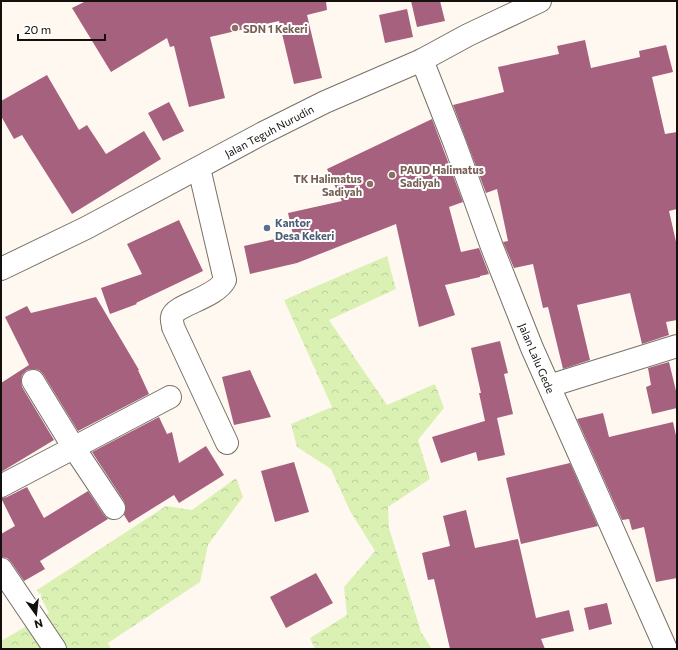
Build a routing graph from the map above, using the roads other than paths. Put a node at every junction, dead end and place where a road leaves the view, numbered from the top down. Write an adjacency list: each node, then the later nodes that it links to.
1 (540, 1): 2 (street, Jalan Teguh Nurudin)
2 (422, 60): 3 (street, Jalan Teguh Nurudin); 7 (street, Jalan Lalu Gede)
3 (200, 168): 4 (street, Jalan Teguh Nurudin); 9 (street)
4 (1, 269)
5 (677, 346): 7 (street)
6 (33, 380): 10 (street)
7 (549, 386): 15 (street, Jalan Lalu Gede)
8 (170, 397): 10 (street)
9 (227, 443)
10 (74, 448): 11 (street); 12 (street)
11 (1, 486)
12 (114, 508)
13 (1, 569): 14 (street)
14 (54, 649)
15 (666, 649)

